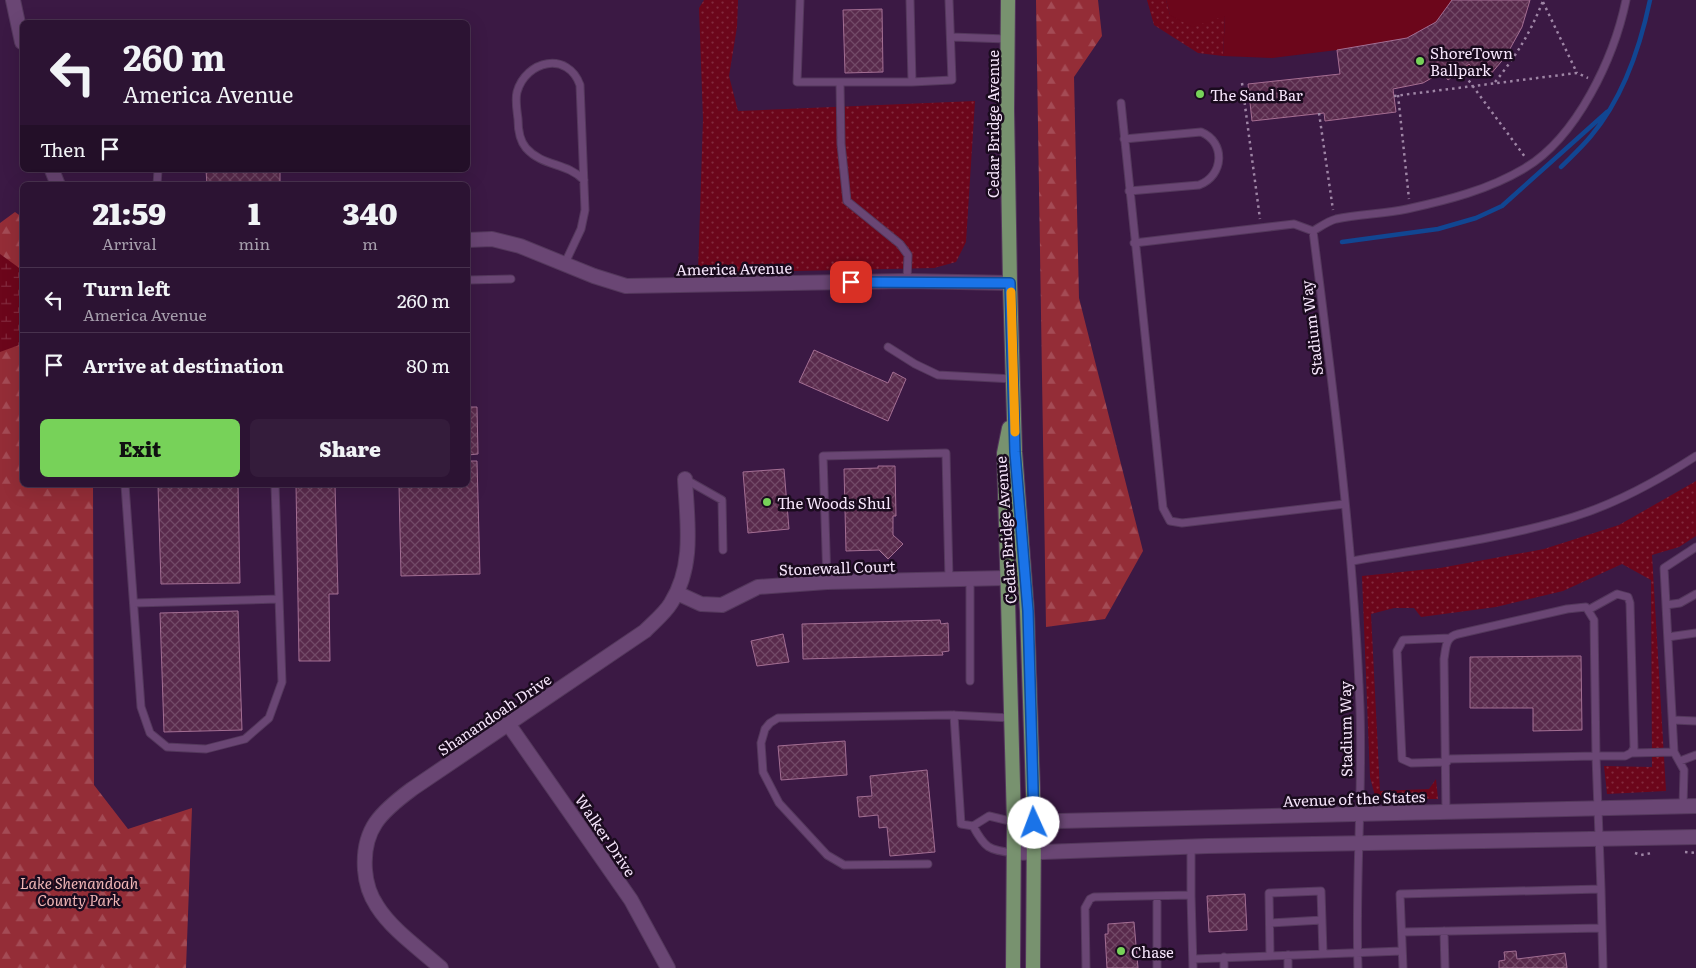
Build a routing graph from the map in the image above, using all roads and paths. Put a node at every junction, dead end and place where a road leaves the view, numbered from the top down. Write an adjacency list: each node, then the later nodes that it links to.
1 (13, 0): 8 (street)
2 (800, 0): 12 (lane)
3 (910, 0): 13 (lane)
4 (950, 0): 9 (lane)
5 (1008, 0): 10 (main road, Cedar Bridge Avenue)
6 (1626, 0): 20 (lane)
7 (1542, 1): 15 (path); 15 (path)
8 (20, 33)
9 (951, 37): 10 (lane); 13 (lane)
10 (1007, 39): 33 (main road, Cedar Bridge Avenue)
11 (1461, 70): 16 (path)
12 (840, 82): 13 (lane); 32 (lane)
13 (912, 82)
14 (1242, 83): 25 (path)
15 (1494, 83): 16 (path)
16 (1473, 86): 20 (path); 23 (path)
17 (1121, 103): 19 (lane)
18 (1320, 113): 24 (path)
19 (1124, 139): 22 (lane); 22 (lane)
20 (1530, 164): 23 (lane)
21 (584, 180): 21 (lane); 29 (lane)
22 (1129, 191): 28 (lane)
23 (1410, 208): 24 (lane)
24 (1334, 219): 26 (lane)
25 (1261, 228): 26 (lane); 28 (lane)
26 (1312, 231): 41 (lane, Stadium Way)
27 (470, 240): 29 (street, America Avenue)
28 (1134, 244): 41 (lane)
29 (565, 264): 32 (street, America Avenue)
30 (511, 279): 31 (lane)
31 (470, 280)
32 (908, 281): 33 (street, America Avenue)
33 (1010, 283): 35 (main road, Cedar Bridge Avenue)
34 (888, 347): 35 (lane)
35 (1013, 380): 36 (main road, Cedar Bridge Avenue)
36 (1014, 408): 46 (main road); 75 (main road, Cedar Bridge Avenue)
37 (1696, 456): 44 (lane)
38 (685, 479): 43 (lane); 49 (street, Shanandoah Drive)
39 (125, 487): 52 (lane)
40 (275, 487): 51 (lane)
41 (1345, 504): 44 (lane, Stadium Way)
42 (1696, 548): 53 (lane)
43 (723, 550)
44 (1352, 561): 73 (lane, Stadium Way)
45 (970, 578): 46 (street, Stonewall Court); 47 (street, Stonewall Court); 58 (lane)
46 (1006, 578): 60 (main road)
47 (949, 579): 48 (street, Stonewall Court); 48 (lane)
48 (827, 582): 49 (street, Stonewall Court)
49 (677, 593): 63 (street, Shanandoah Drive)
50 (1696, 594): 53 (lane)
51 (279, 599): 52 (lane); 52 (lane)
52 (134, 603)
53 (1666, 605): 56 (lane)
54 (1588, 610): 57 (lane); 65 (lane); 67 (lane)
55 (1696, 633): 56 (lane)
56 (1668, 636): 61 (lane)
57 (1450, 638): 68 (lane); 68 (lane)
58 (970, 681)
59 (954, 715): 60 (lane); 76 (lane); 83 (lane)
60 (1011, 718): 74 (main road)
61 (1673, 720): 62 (lane); 64 (lane)
62 (1696, 721)
63 (509, 725): 99 (street, Shanandoah Drive); 100 (street, Walker Drive)
64 (1674, 752): 65 (lane); 69 (lane)
65 (1632, 753): 67 (lane)
66 (1696, 755): 69 (lane)
67 (1596, 756): 68 (lane); 71 (lane)
68 (1447, 761): 72 (lane)
69 (1680, 761): 70 (lane)
70 (1689, 806): 71 (street, Avenue of the States)
71 (1599, 808): 72 (street, Avenue of the States); 78 (lane)
72 (1446, 812): 73 (street, Avenue of the States)
73 (1360, 814): 75 (street, Avenue of the States); 79 (lane, Stadium Way)
74 (1014, 822): 75 (street, Avenue of the States); 76 (lane); 81 (main road)
75 (1034, 823): 82 (main road, Cedar Bridge Avenue)
76 (973, 826): 81 (lane)
77 (1696, 837): 78 (street)
78 (1600, 840): 79 (street); 84 (lane)
79 (1357, 844): 80 (street); 93 (lane, Stadium Way)
80 (1191, 847): 82 (street); 85 (lane)
81 (1014, 853): 82 (street); 101 (main road)
82 (1034, 853): 102 (main road, Cedar Bridge Avenue)
83 (928, 864)
84 (1601, 889): 89 (lane); 91 (lane)
85 (1191, 895): 86 (lane); 98 (lane)
86 (1157, 896): 103 (lane); 104 (lane)
87 (1322, 920): 88 (lane); 88 (lane); 94 (lane)
88 (1270, 923): 95 (lane)
89 (1602, 928): 90 (lane); 111 (lane)
90 (1444, 931): 91 (lane); 110 (lane)
91 (1402, 932): 92 (lane)
92 (1402, 951): 93 (lane); 109 (lane)
93 (1357, 952): 94 (lane); 108 (lane, Stadium Way)
94 (1323, 953): 96 (lane)
95 (1270, 955): 96 (lane); 97 (lane)
96 (1288, 955): 107 (lane)
97 (1224, 957): 98 (lane); 106 (lane)
98 (1193, 959): 105 (lane)
99 (441, 968)
100 (668, 968)
101 (1013, 968)
102 (1033, 968)
103 (1086, 968)
104 (1157, 968)
105 (1193, 968)
106 (1224, 968)
107 (1288, 968)
108 (1358, 968)
109 (1403, 968)
110 (1445, 968)
111 (1603, 968)

